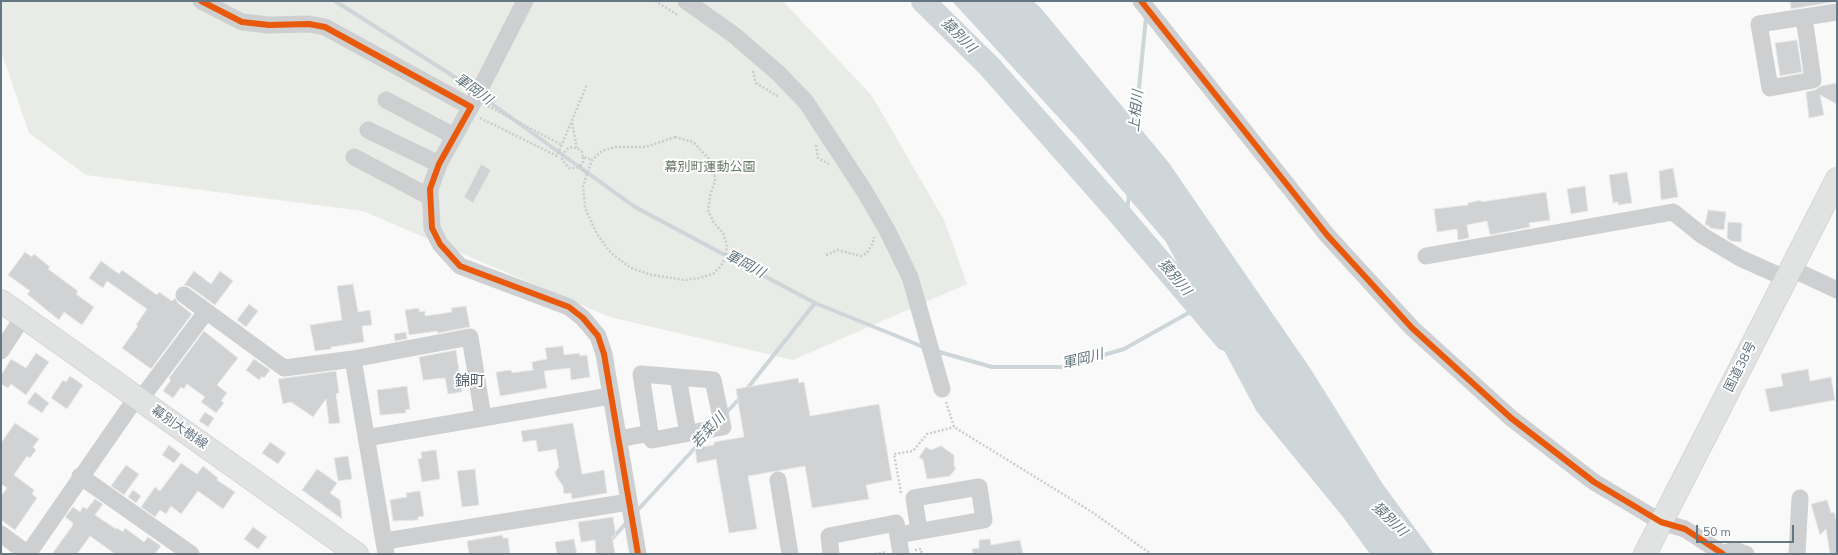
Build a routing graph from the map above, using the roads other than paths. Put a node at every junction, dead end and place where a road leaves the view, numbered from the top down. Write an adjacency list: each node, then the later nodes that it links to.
1 (201, 1): 8 (street)
2 (526, 1): 8 (street)
3 (1141, 1): 40 (street)
4 (684, 9): 25 (street)
5 (1837, 12): 6 (street)
6 (1804, 17): 6 (street)
7 (386, 100): 10 (street)
8 (472, 106): 10 (street)
9 (368, 130): 12 (street)
10 (454, 136): 12 (street)
11 (354, 157): 14 (street)
12 (439, 164): 14 (street)
13 (1837, 179): 16 (main road, 国道38号)
14 (430, 197): 26 (street)
15 (1426, 256): 16 (street)
16 (1789, 274): 17 (street); 40 (main road, 国道38号)
17 (1837, 290)
18 (184, 295): 20 (street)
19 (1, 301): 21 (main road, 幕別大樹線)
20 (206, 312): 23 (street); 27 (street)
21 (23, 317): 22 (street); 27 (main road, 幕別大樹線)
22 (1, 352)
23 (353, 359): 28 (street); 31 (street)
24 (678, 377): 29 (street); 30 (street); 30 (street)
25 (942, 389)
26 (610, 396): 28 (street); 32 (street)
27 (138, 399): 33 (street); 44 (main road, 幕別大樹線)
28 (483, 417): 31 (street)
29 (650, 433): 30 (street); 32 (street)
30 (688, 433)
31 (366, 438): 41 (street)
32 (619, 439): 36 (street)
33 (80, 476): 42 (street); 43 (street)
34 (778, 480): 46 (street)
35 (1800, 498): 51 (street)
36 (629, 502): 41 (street); 45 (street)
37 (919, 531): 39 (street)
38 (1, 534): 42 (street)
39 (898, 535): 47 (street); 48 (street)
40 (1653, 539): 49 (street)
41 (385, 548)
42 (28, 554)
43 (191, 554)
44 (357, 554)
45 (638, 554)
46 (790, 554)
47 (832, 554)
48 (901, 554)
49 (1722, 554): 50 (street)
50 (1746, 554)
51 (1797, 554)

